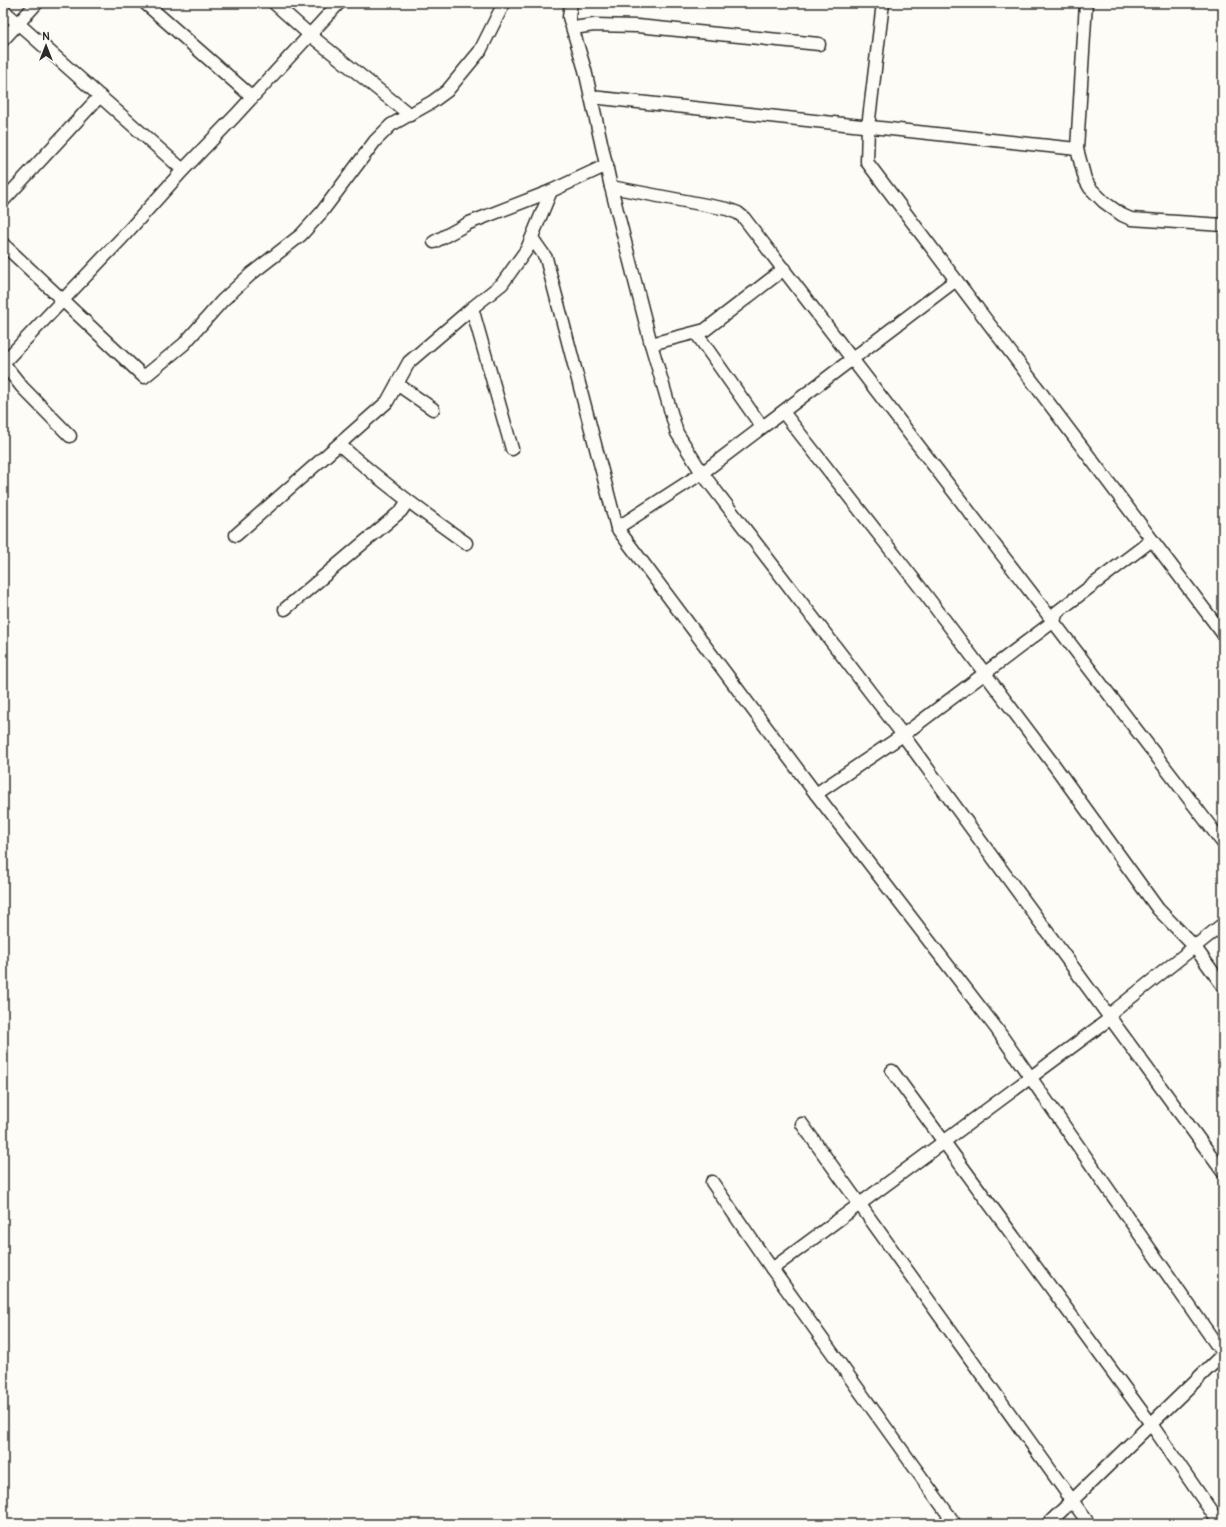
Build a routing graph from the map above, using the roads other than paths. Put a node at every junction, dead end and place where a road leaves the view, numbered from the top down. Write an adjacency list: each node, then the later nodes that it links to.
1 (37, 3): 10 (street)
2 (145, 3): 16 (street)
3 (274, 3): 12 (street)
4 (339, 3): 12 (street)
5 (504, 3): 18 (street)
6 (571, 3): 11 (street)
7 (882, 3): 19 (street)
8 (1086, 3): 20 (street)
9 (3, 10): 10 (street)
10 (18, 24): 13 (street); 15 (street)
11 (572, 28): 14 (street); 17 (street)
12 (310, 35): 16 (street); 18 (street)
13 (3, 40)
14 (819, 44)
15 (100, 96): 22 (street); 25 (street)
16 (252, 97): 22 (street)
17 (591, 97): 19 (street); 21 (street)
18 (410, 115): 32 (street)
19 (868, 127): 20 (street); 31 (street)
20 (1077, 149): 26 (street)
21 (606, 165): 23 (street); 24 (street)
22 (183, 170): 32 (street)
23 (611, 187): 30 (street); 35 (street)
24 (551, 191): 27 (street); 28 (street)
25 (3, 201)
26 (1223, 225)
27 (532, 238): 33 (street); 46 (street)
28 (434, 242)
29 (3, 244): 32 (street)
30 (784, 269): 34 (street); 36 (street)
31 (956, 280): 36 (street); 48 (street)
32 (62, 301): 41 (street)
33 (472, 308): 37 (street); 43 (street)
34 (696, 333): 35 (street); 40 (street)
35 (651, 344): 44 (street)
36 (852, 358): 39 (street); 51 (street)
37 (397, 384): 38 (street); 42 (street)
38 (433, 409)
39 (783, 412): 40 (street); 53 (street)
40 (762, 427): 44 (street)
41 (70, 436)
42 (340, 445): 45 (street); 47 (street)
43 (512, 449)
44 (702, 473): 46 (street); 54 (street)
45 (407, 502): 49 (street); 50 (street)
46 (618, 528): 55 (street)
47 (236, 535)
48 (1152, 540): 51 (street); 52 (street)
49 (466, 543)
50 (284, 609)
51 (1054, 621): 53 (street); 56 (street)
52 (1223, 634)
53 (985, 673): 54 (street); 58 (street)
54 (903, 735): 55 (street); 60 (street)
55 (816, 794): 62 (street)
56 (1223, 843)
57 (1223, 924): 58 (street)
58 (1194, 946): 59 (street); 60 (street)
59 (1223, 986)
60 (1109, 1015): 62 (street); 65 (street)
61 (892, 1071): 64 (street)
62 (1029, 1076): 64 (street); 69 (street)
63 (802, 1124): 67 (street)
64 (944, 1143): 67 (street); 69 (street)
65 (1223, 1172)
66 (712, 1182): 68 (street)
67 (860, 1205): 68 (street); 70 (street)
68 (772, 1269): 71 (street)
69 (1151, 1424): 70 (street); 74 (street)
70 (1072, 1501): 72 (street); 73 (street)
71 (955, 1524)
72 (1048, 1524)
73 (1089, 1524)
74 (1220, 1524)

